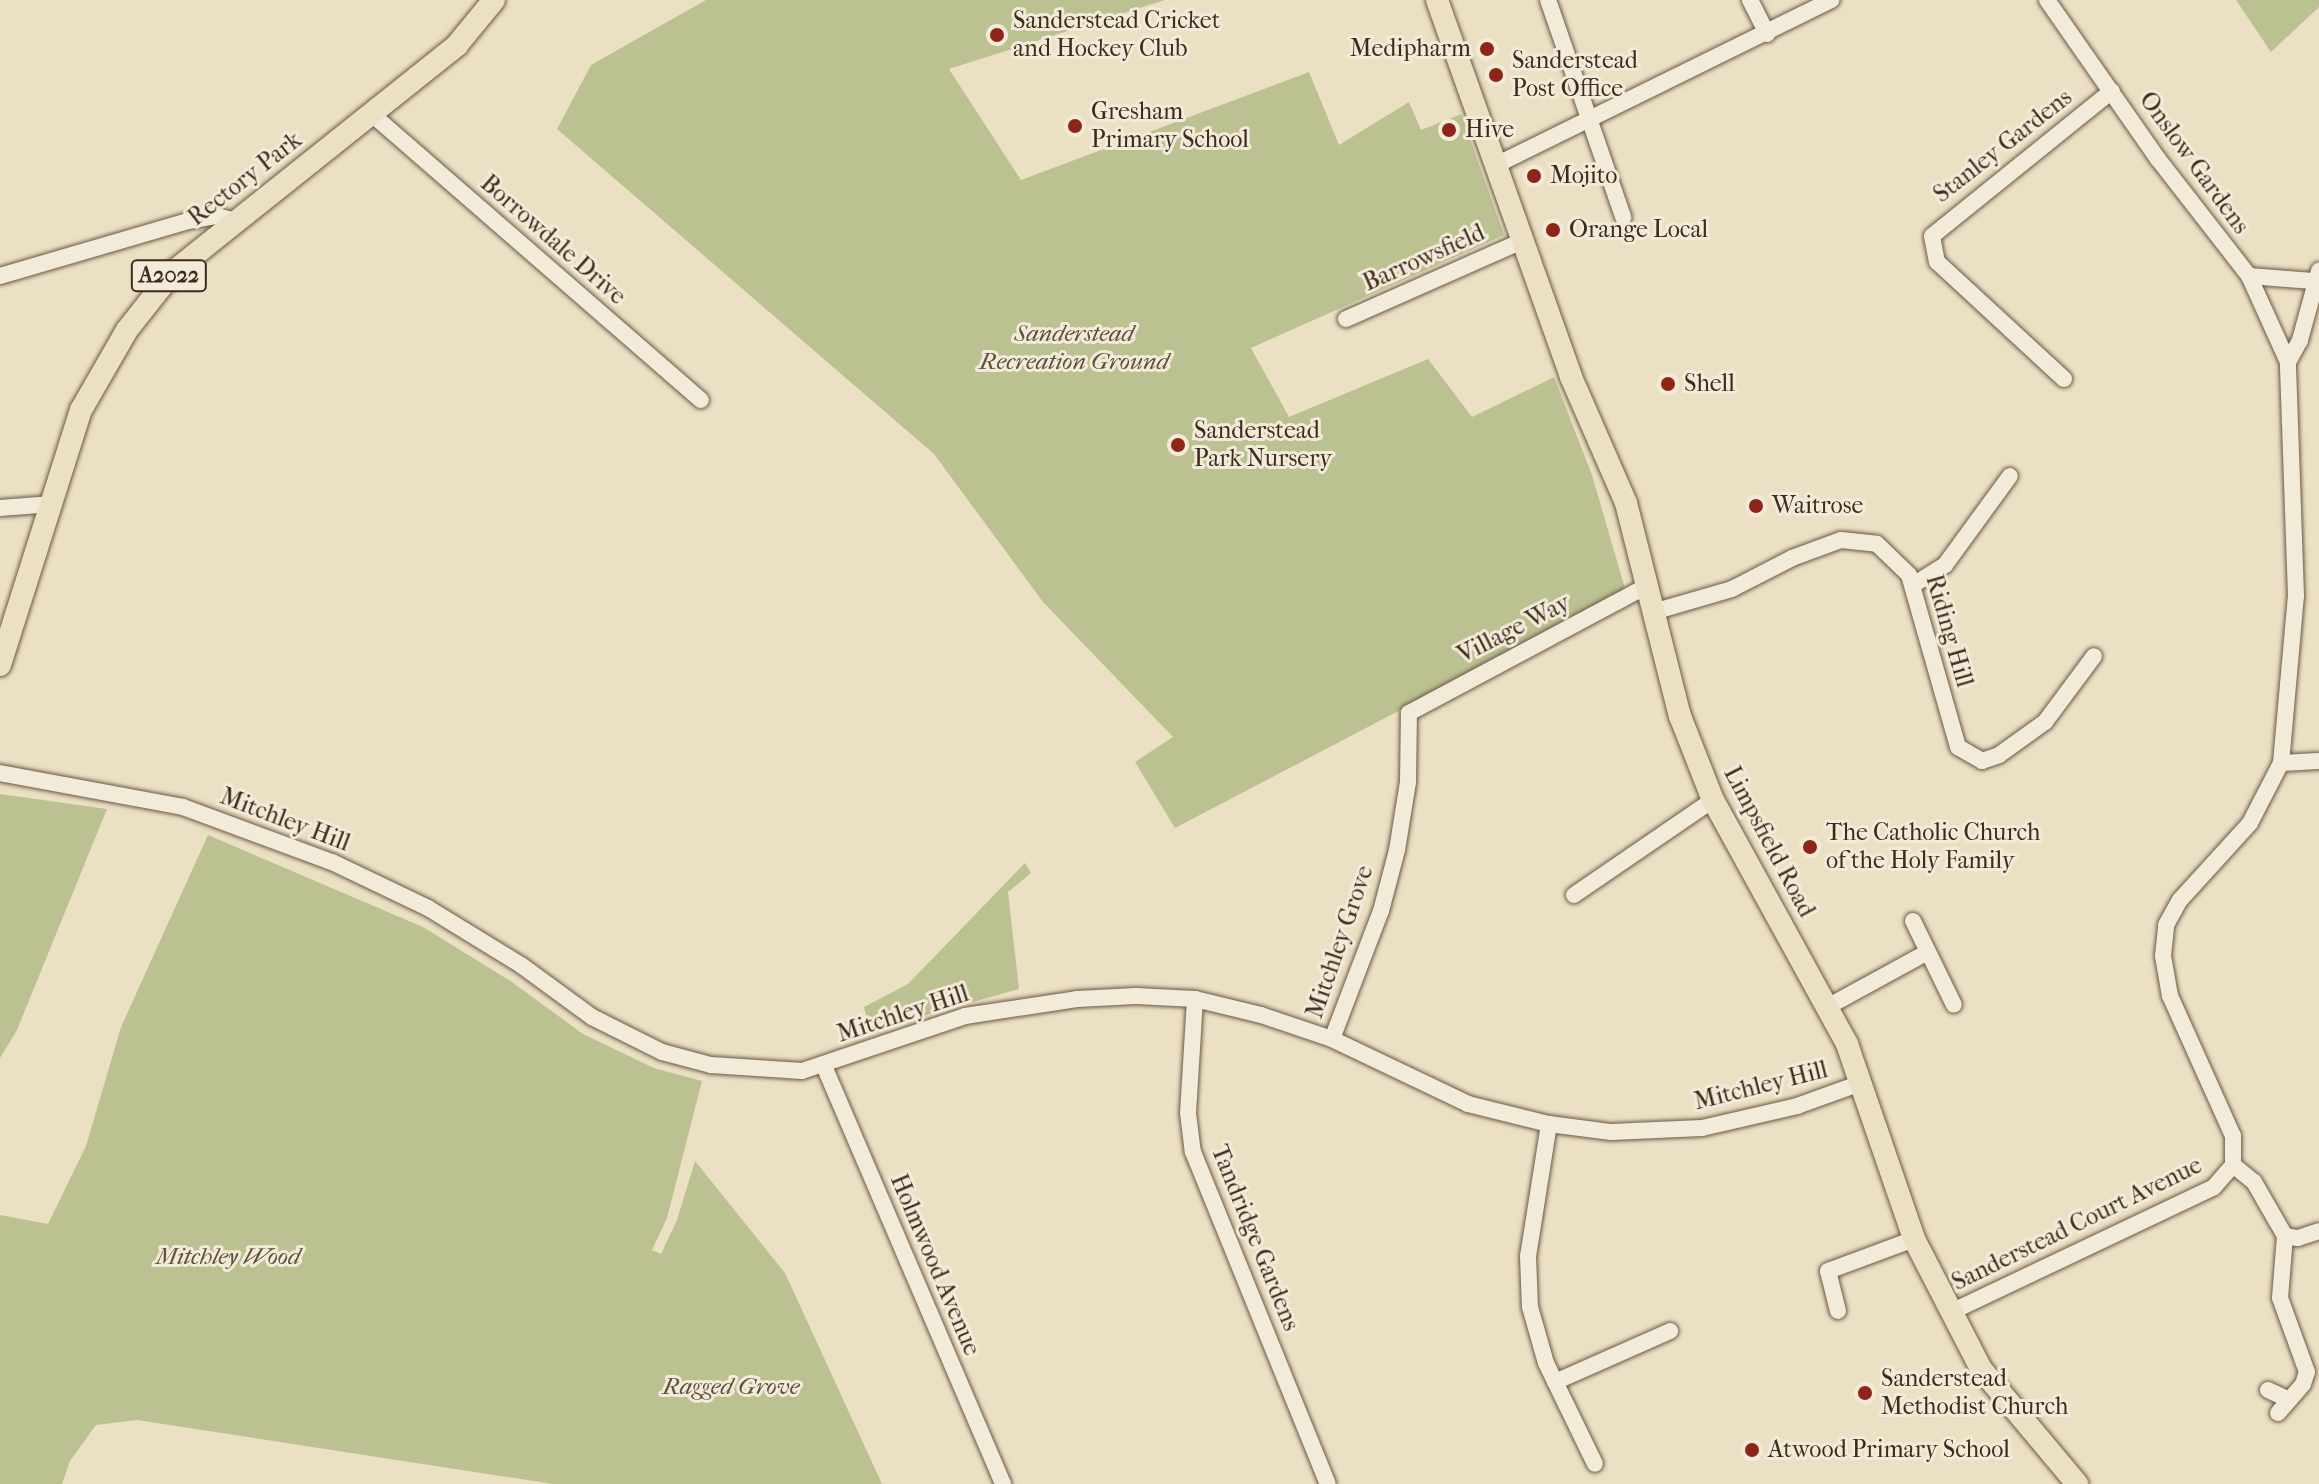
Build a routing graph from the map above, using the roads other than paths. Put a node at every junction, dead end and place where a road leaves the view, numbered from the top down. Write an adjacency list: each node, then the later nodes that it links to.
1 (494, 0): 9 (main road, Rectory Park / A2022)
2 (1437, 0): 11 (main road, Limpsfield Road)
3 (1548, 0): 10 (street)
4 (1750, 0): 7 (street)
5 (1832, 0): 7 (street)
6 (2047, 0): 8 (street, Onslow Gardens)
7 (1767, 34): 10 (street)
8 (2112, 91): 16 (street, Onslow Gardens); 20 (street, Stanley Gardens)
9 (374, 116): 13 (main road, Rectory Park / A2022); 21 (street, Borrowdale Drive)
10 (1587, 124): 11 (street); 12 (street)
11 (1496, 165): 14 (main road, Limpsfield Road)
12 (1623, 217)
13 (232, 220): 15 (street); 23 (main road, Rectory Park / A2022)
14 (1522, 241): 18 (street, Barrowsfield); 26 (main road, Limpsfield Road)
15 (0, 276)
16 (2249, 276): 17 (street, Sanderstead Court Avenue); 19 (street, Onslow Gardens)
17 (2316, 276): 19 (street, Sanderstead Court Avenue)
18 (1346, 319)
19 (2288, 362): 32 (street, Sanderstead Court Avenue)
20 (2064, 379)
21 (701, 400)
22 (2010, 476): 25 (street)
23 (52, 504): 24 (street); 29 (main road, Rectory Park / A2022)
24 (0, 508)
25 (1913, 585): 27 (street, Riding Hill); 28 (street, Riding Hill)
26 (1647, 586): 27 (main road, Limpsfield Road); 30 (street, Village Way)
27 (1653, 612): 34 (main road, Limpsfield Road)
28 (2094, 656)
29 (0, 665)
30 (1407, 718): 41 (street, Mitchley Grove)
31 (2319, 761): 32 (street)
32 (2281, 763): 45 (street, Sanderstead Court Avenue)
33 (0, 773): 42 (street, Mitchley Hill)
34 (1713, 800): 35 (street); 40 (main road, Limpsfield Road)
35 (1574, 895)
36 (1913, 921): 37 (street)
37 (1926, 953): 39 (street); 40 (street)
38 (1195, 999): 41 (street, Mitchley Hill); 42 (street, Mitchley Hill); 56 (street, Tandridge Gardens)
39 (1954, 1005)
40 (1829, 1006): 43 (main road, Limpsfield Road)
41 (1332, 1039): 44 (street, Mitchley Hill)
42 (824, 1066): 55 (street, Holmwood Avenue)
43 (1858, 1084): 44 (street, Mitchley Hill); 48 (main road, Limpsfield Road)
44 (1549, 1124): 52 (street)
45 (2233, 1165): 47 (street); 50 (street, Sanderstead Court Avenue)
46 (2319, 1231): 47 (street)
47 (2285, 1236): 53 (street)
48 (1914, 1239): 49 (street); 50 (main road, Limpsfield Road)
49 (1838, 1311)
50 (1951, 1312): 57 (main road, Limpsfield Road)
51 (1670, 1331): 52 (street)
52 (1555, 1382): 54 (street)
53 (2268, 1390)
54 (1595, 1464)
55 (1003, 1484)
56 (1328, 1484)
57 (2077, 1484)

